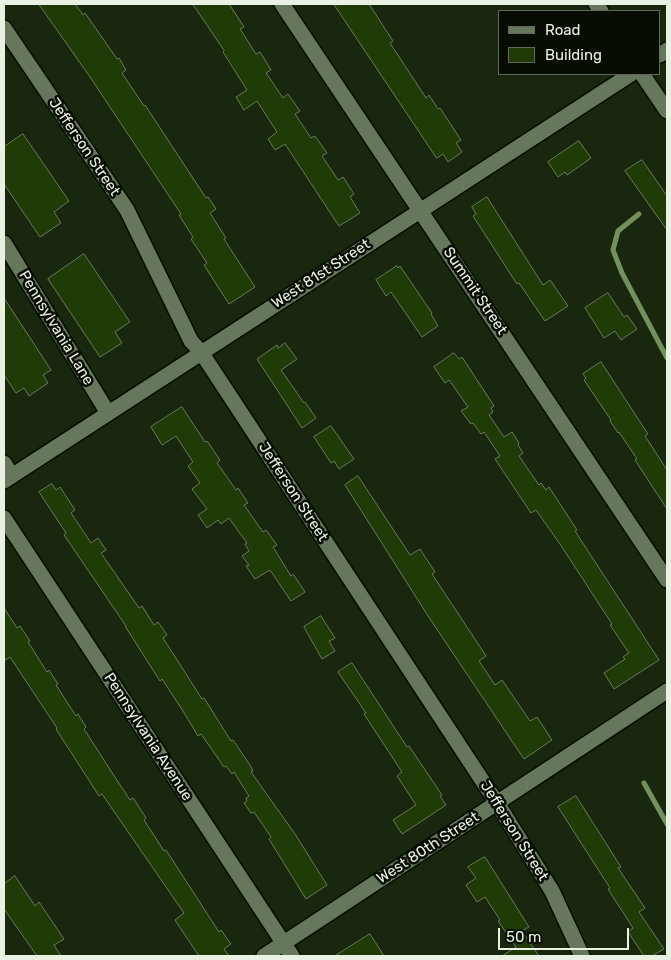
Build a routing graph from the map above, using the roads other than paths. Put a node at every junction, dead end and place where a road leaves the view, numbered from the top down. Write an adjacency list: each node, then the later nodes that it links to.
1 (282, 4): 6 (street, Summit Street)
2 (4, 28): 8 (street, Jefferson Street)
3 (629, 75): 6 (street, West 81st Street)
4 (643, 75): 5 (street)
5 (667, 111)
6 (421, 210): 8 (street, West 81st Street); 13 (street, Summit Street)
7 (4, 243): 9 (street, Pennsylvania Lane)
8 (201, 352): 9 (street, West 81st Street); 15 (street, Jefferson Street)
9 (108, 413): 11 (street, West 81st Street)
10 (4, 462): 11 (street, West 81st Street)
11 (8, 478)
12 (4, 518): 16 (street, Pennsylvania Avenue)
13 (667, 580)
14 (667, 691): 15 (street, West 80th Street)
15 (497, 802): 16 (street, West 80th Street); 18 (street, Jefferson Street)
16 (288, 950): 17 (street, West 80th Street)
17 (264, 956)
18 (582, 956)

